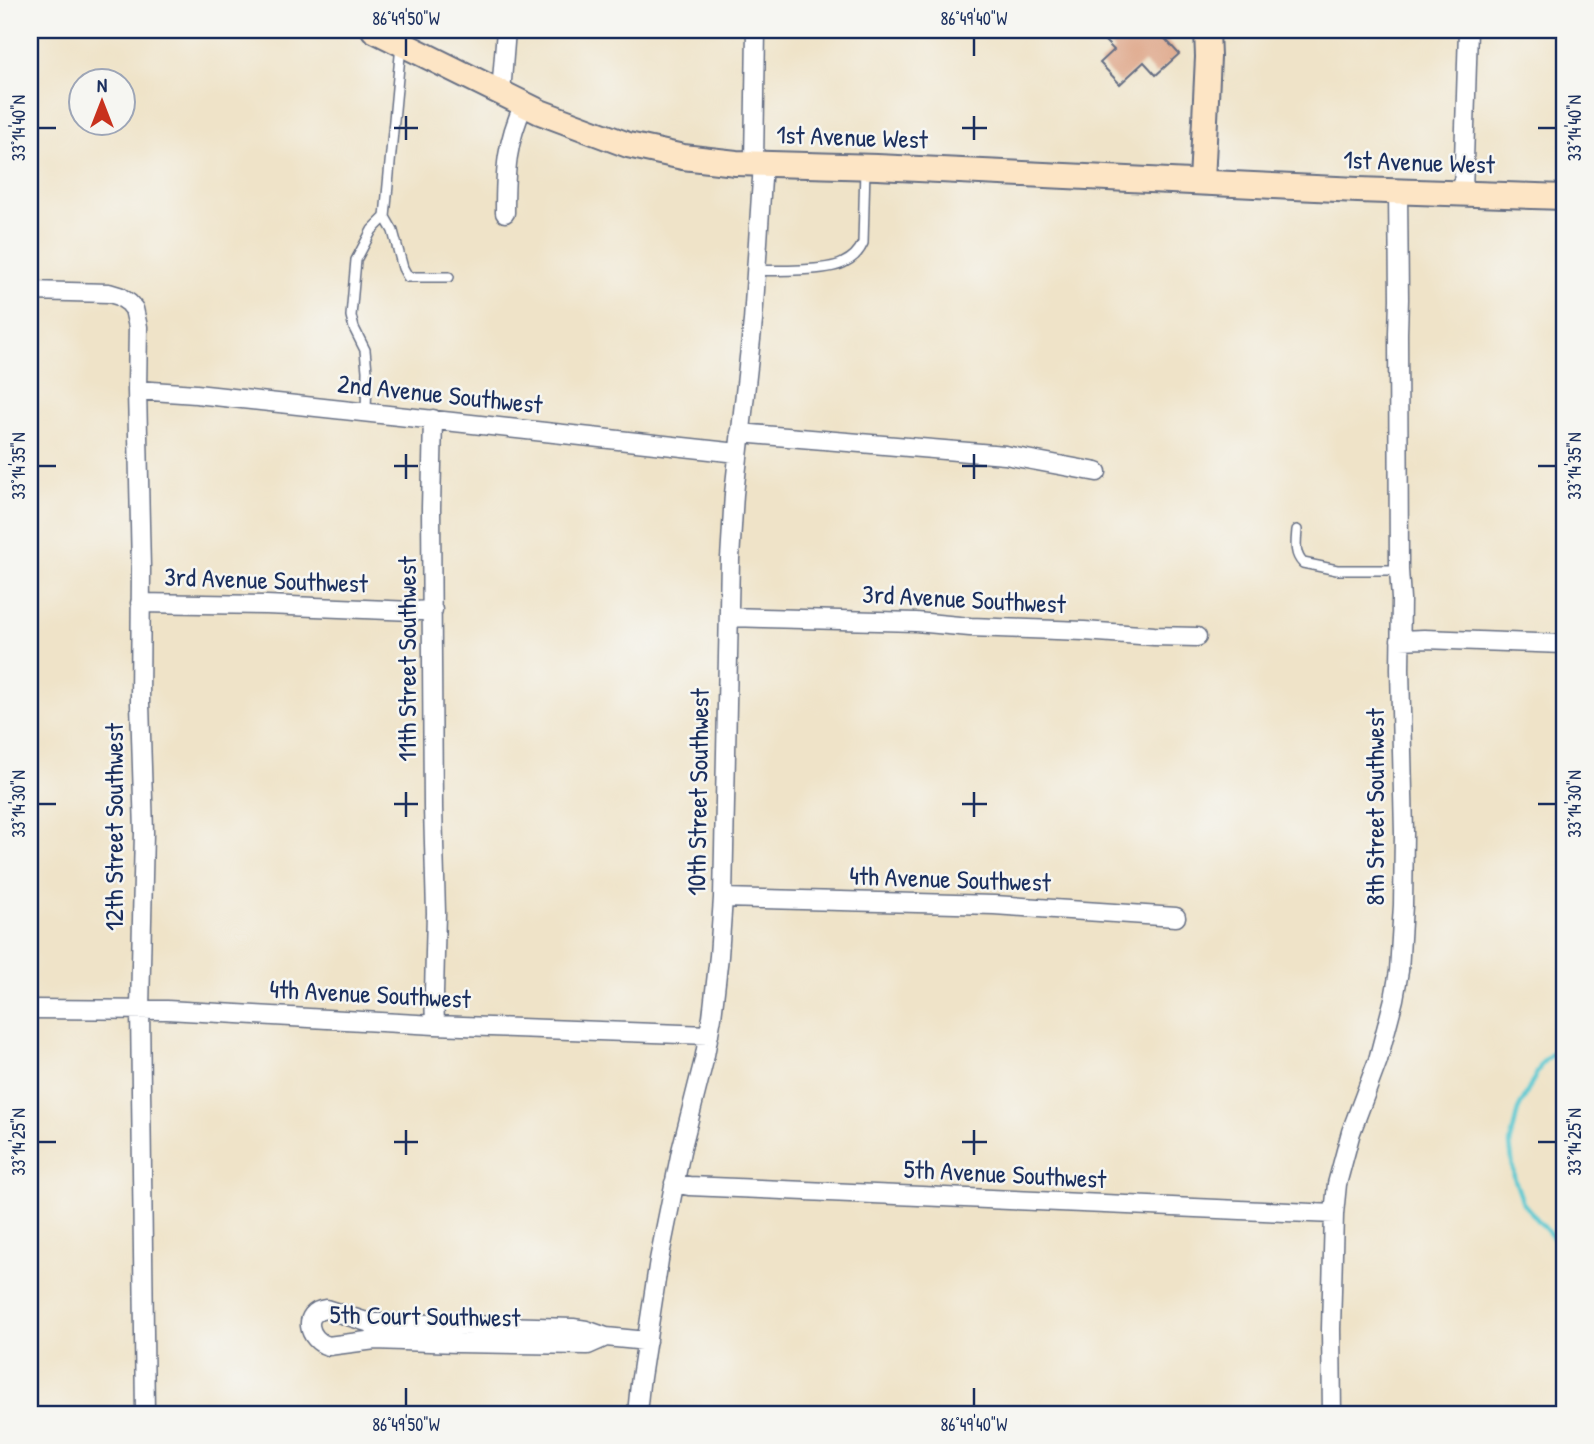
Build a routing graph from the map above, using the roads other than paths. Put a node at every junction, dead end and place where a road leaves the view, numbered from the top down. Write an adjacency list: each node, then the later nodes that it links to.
1 (374, 30): 6 (street, 1st Avenue West)
2 (506, 30): 7 (street)
3 (756, 30): 9 (street, 10th Street Southwest)
4 (1207, 30): 11 (street)
5 (1468, 30): 13 (street)
6 (401, 43): 7 (street, 1st Avenue West); 16 (lane)
7 (501, 93): 8 (street, 1st Avenue West)
8 (524, 104): 9 (street, 1st Avenue West); 15 (street)
9 (759, 163): 10 (street, 1st Avenue West); 17 (street, 10th Street Southwest)
10 (865, 167): 11 (street, 1st Avenue West); 17 (lane)
11 (1202, 182): 12 (street, 1st Avenue West)
12 (1398, 191): 13 (street, 1st Avenue West); 27 (street, 8th Street Southwest)
13 (1462, 193): 14 (street, 1st Avenue West)
14 (1564, 197)
15 (505, 213)
16 (385, 217): 18 (lane); 21 (lane)
17 (757, 270): 23 (street, 10th Street Southwest)
18 (449, 277)
19 (30, 291): 20 (street, 12th Street Southwest)
20 (137, 390): 21 (street, 2nd Avenue Southwest); 28 (street, 12th Street Southwest)
21 (366, 413): 22 (street, 2nd Avenue Southwest)
22 (433, 419): 24 (street, 2nd Avenue Southwest); 29 (street, 11th Street Southwest)
23 (740, 433): 24 (street, 10th Street Southwest); 25 (street)
24 (738, 453): 30 (street, 10th Street Southwest)
25 (1097, 472)
26 (1297, 530): 27 (lane)
27 (1399, 570): 32 (street, 8th Street Southwest)
28 (140, 603): 29 (street, 3rd Avenue Southwest); 37 (street, 12th Street Southwest)
29 (433, 610): 38 (street, 11th Street Southwest)
30 (729, 617): 31 (street, 3rd Avenue Southwest); 34 (street, 10th Street Southwest)
31 (1197, 637)
32 (1400, 640): 33 (street); 41 (street, 8th Street Southwest)
33 (1564, 644)
34 (723, 898): 35 (street, 4th Avenue Southwest); 39 (street, 10th Street Southwest)
35 (1176, 917)
36 (30, 1009): 37 (street, 4th Avenue Southwest)
37 (140, 1009): 38 (street, 4th Avenue Southwest); 44 (street, 12th Street Southwest)
38 (435, 1025): 39 (street, 4th Avenue Southwest)
39 (709, 1035): 40 (street, 10th Street Southwest)
40 (674, 1183): 41 (street, 5th Avenue Southwest); 43 (street, 10th Street Southwest)
41 (1334, 1214): 46 (street, 8th Street Southwest)
42 (606, 1337): 42 (street, 5th Court Southwest); 43 (street, 5th Court Southwest)
43 (648, 1341): 45 (street, 10th Street Southwest)
44 (145, 1414)
45 (637, 1414)
46 (1332, 1414)

